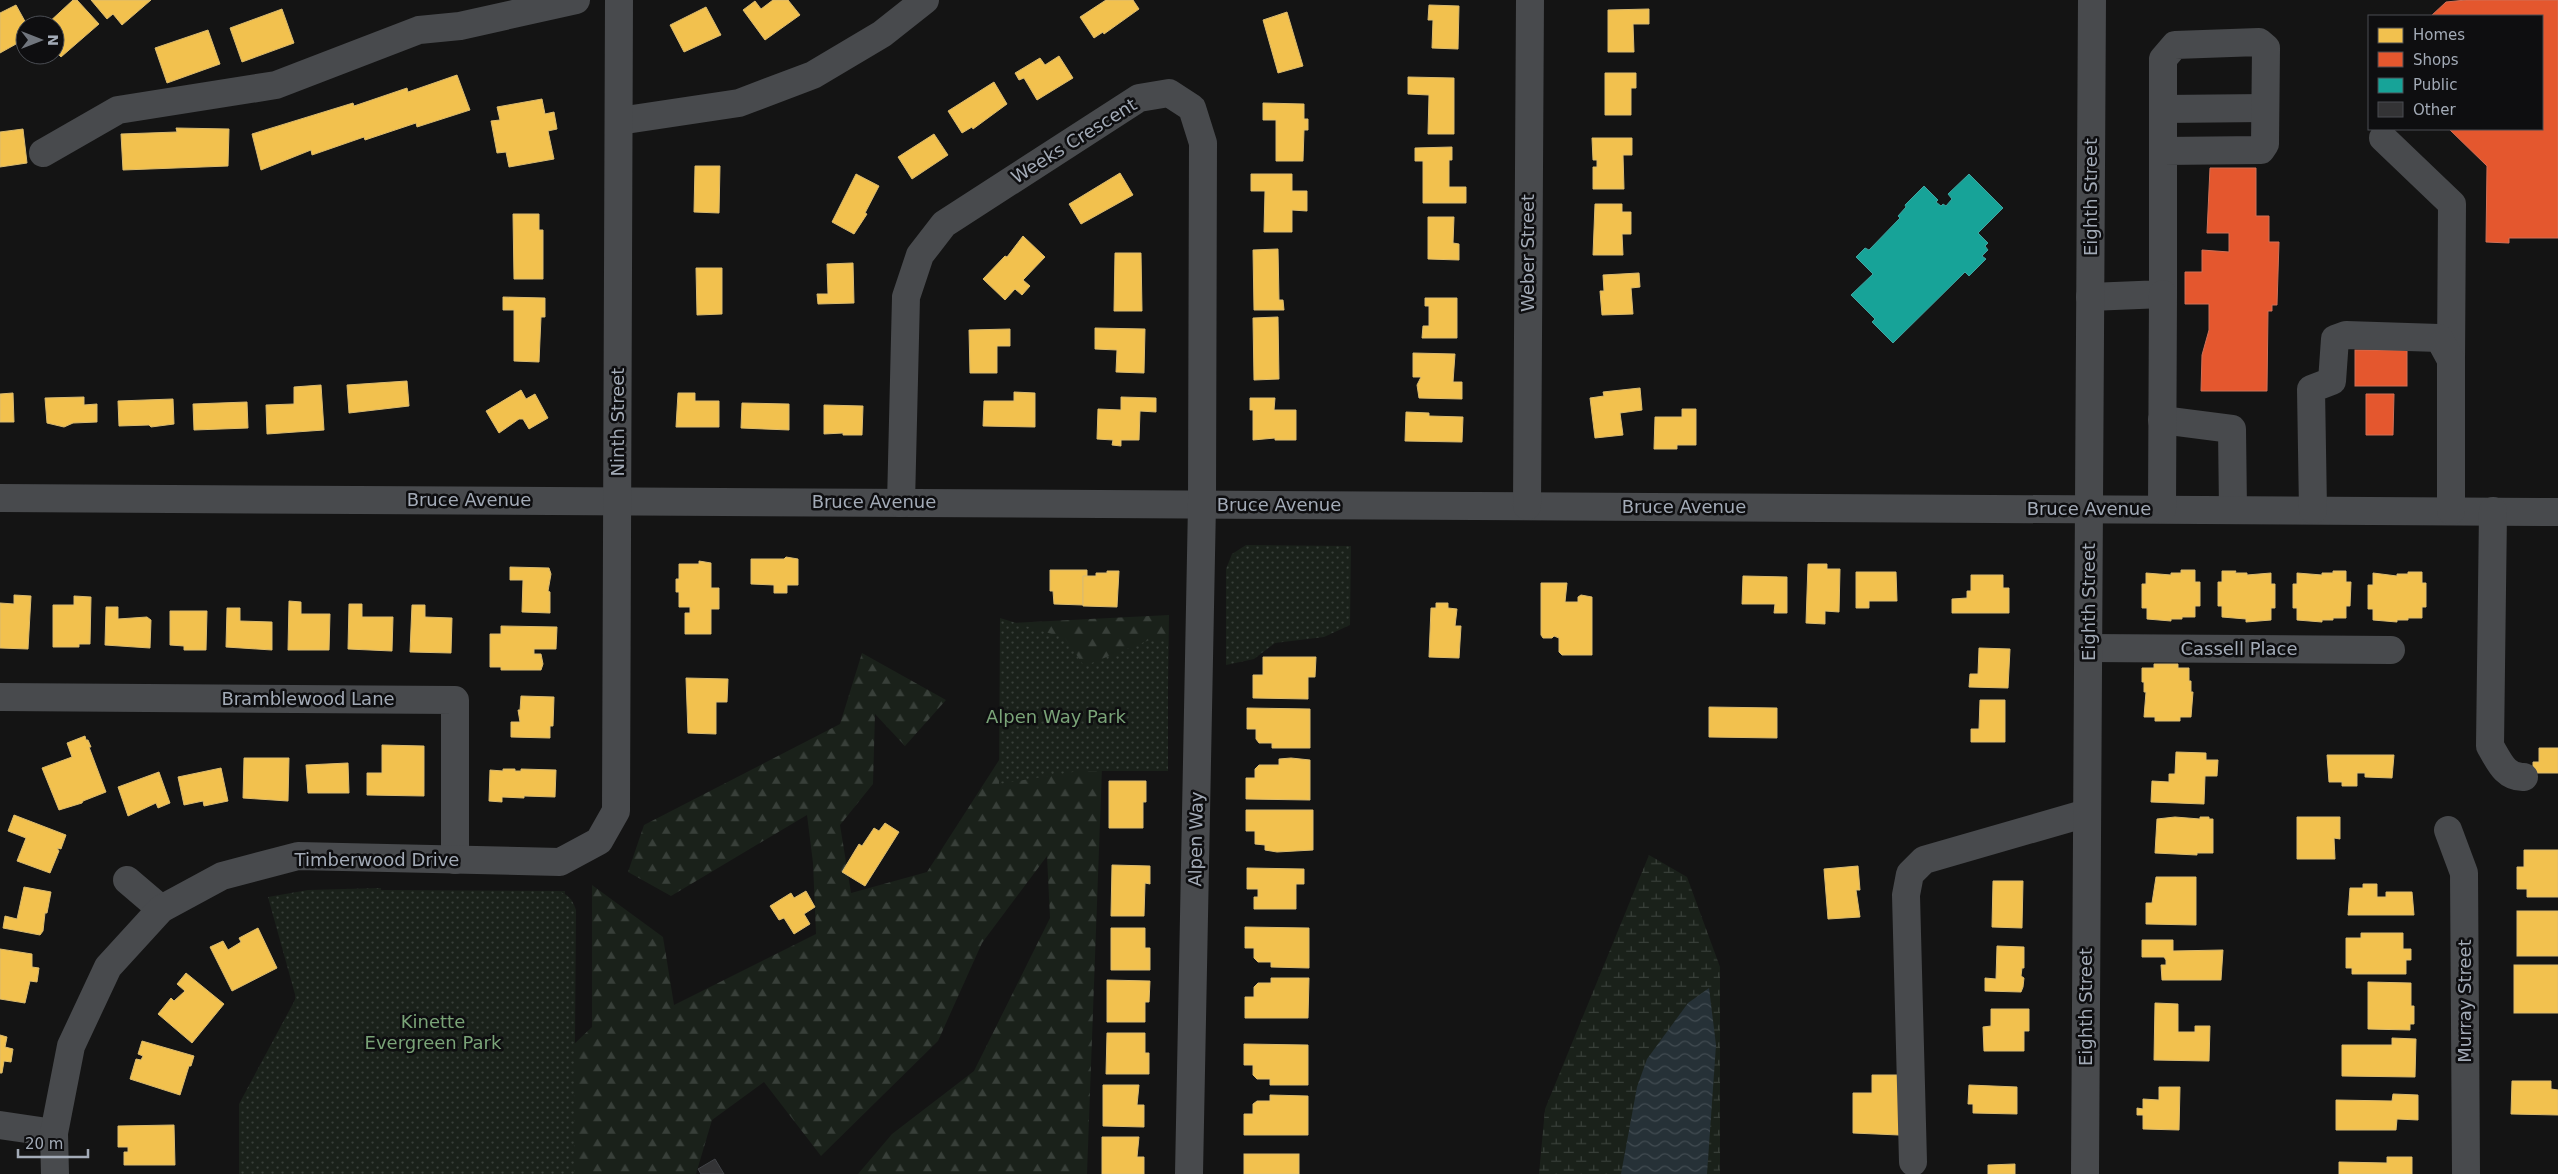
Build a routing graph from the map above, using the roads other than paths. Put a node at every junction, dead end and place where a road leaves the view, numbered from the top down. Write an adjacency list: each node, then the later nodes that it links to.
1 (576, 0): 11 (street)
2 (620, 0): 8 (street, Ninth Street)
3 (925, 0): 8 (street)
4 (1530, 0): 20 (street, Weber Street)
5 (2092, 0): 13 (street, Eighth Street)
6 (2265, 108): 7 (street); 7 (street); 10 (street)
7 (2163, 109): 10 (street)
8 (620, 121): 17 (street, Ninth Street)
9 (2383, 138): 14 (street)
10 (2163, 151): 12 (street)
11 (43, 153)
12 (2163, 294): 13 (street); 15 (street)
13 (2090, 297): 21 (street, Eighth Street)
14 (2451, 360): 24 (street); 25 (street)
15 (2162, 420): 22 (street); 23 (street)
16 (0, 498): 17 (street, Bruce Avenue)
17 (618, 501): 18 (street, Bruce Avenue); 34 (street, Ninth Street)
18 (901, 503): 19 (street, Bruce Avenue); 19 (street, Weeks Crescent)
19 (1202, 504): 20 (street, Bruce Avenue); 42 (street, Alpen Way)
20 (1527, 506): 21 (street, Bruce Avenue)
21 (2089, 509): 22 (street, Bruce Avenue); 28 (street, Eighth Street)
22 (2162, 509): 23 (street, Bruce Avenue)
23 (2234, 510): 24 (street, Bruce Avenue)
24 (2313, 510): 25 (street, Bruce Avenue)
25 (2451, 511): 26 (street, Bruce Avenue)
26 (2493, 511): 27 (street, Bruce Avenue); 31 (street)
27 (2558, 512)
28 (2088, 648): 29 (street, Cassell Place); 32 (street, Eighth Street)
29 (2391, 650)
30 (0, 697): 35 (street, Bramblewood Lane)
31 (2524, 777)
32 (2087, 813): 40 (street); 43 (street, Eighth Street)
33 (2448, 830): 44 (street, Murray Street)
34 (599, 841): 35 (street, Timberwood Drive)
35 (455, 860): 37 (street, Timberwood Drive)
36 (127, 880): 37 (street)
37 (161, 909): 39 (street, Timberwood Drive)
38 (0, 1126): 39 (street)
39 (54, 1133): 41 (street, Timberwood Drive)
40 (1913, 1162)
41 (55, 1174)
42 (1189, 1174)
43 (2085, 1174)
44 (2466, 1174)

